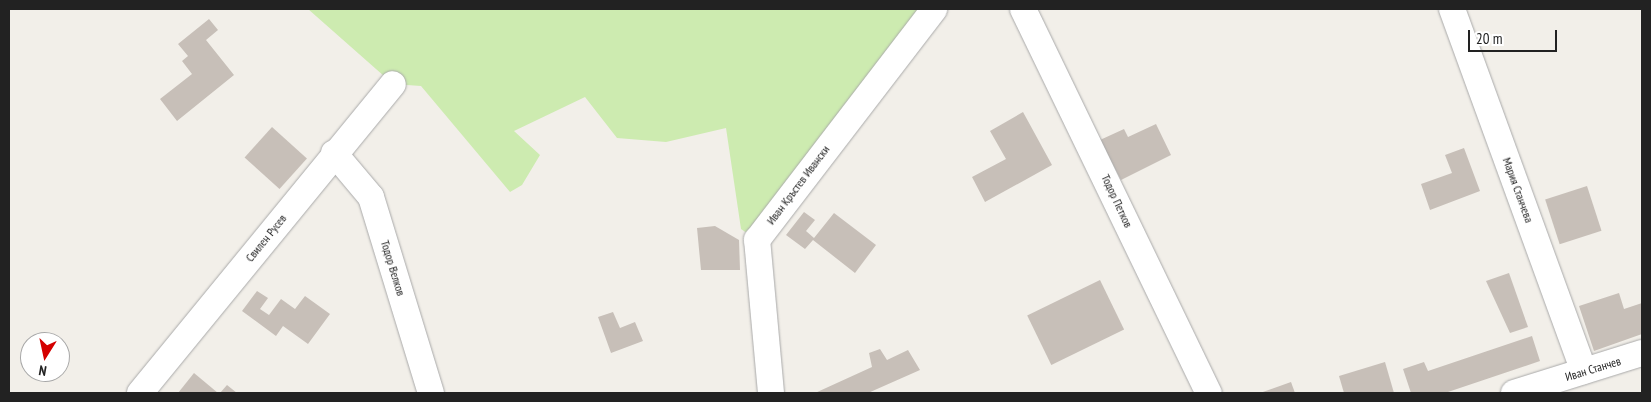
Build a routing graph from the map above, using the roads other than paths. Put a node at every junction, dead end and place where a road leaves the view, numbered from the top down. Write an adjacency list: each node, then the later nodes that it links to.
1 (934, 9): 10 (street, Иван Кръстев Ивански)
2 (1023, 9): 11 (street, Тодор Петков)
3 (1452, 9): 7 (street, Мария Станчева)
4 (393, 84): 5 (street, Свилен Русев)
5 (334, 153): 8 (street, Свилен Русев); 9 (street, Тодор Велков)
6 (1642, 353): 7 (street, Иван Станчев)
7 (1584, 371): 12 (street, Иван Станчев)
8 (140, 393)
9 (431, 393)
10 (771, 393)
11 (1209, 393)
12 (1514, 393)

